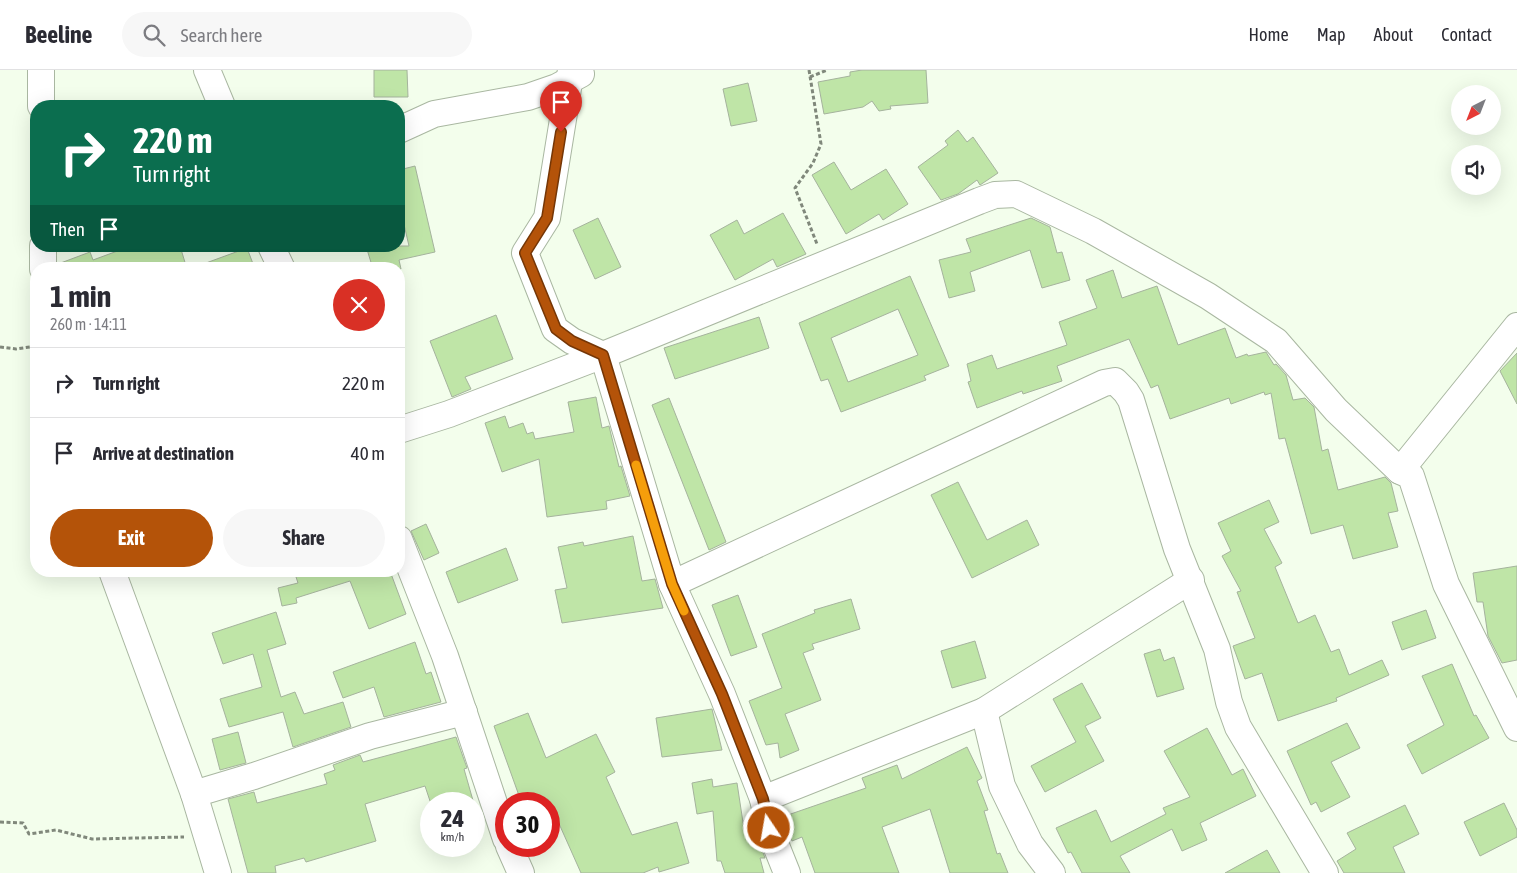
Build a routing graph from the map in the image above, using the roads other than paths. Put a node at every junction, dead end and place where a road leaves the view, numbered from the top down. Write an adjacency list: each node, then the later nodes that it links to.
1 (41, 70): 4 (street)
2 (207, 70): 5 (street)
3 (576, 73): 6 (street); 8 (street)
4 (41, 100)
5 (220, 100)
6 (405, 127)
7 (1517, 326): 10 (street)
8 (603, 355): 9 (street); 10 (street); 14 (street)
9 (405, 428)
10 (1400, 471): 17 (street)
11 (405, 554): 16 (street)
12 (114, 577): 18 (street)
13 (1191, 580): 14 (street); 15 (street); 26 (street)
14 (672, 584): 19 (street)
15 (984, 711): 19 (street); 25 (street)
16 (464, 712): 18 (street); 20 (street)
17 (1517, 728)
18 (194, 794): 22 (street)
19 (763, 799): 24 (street)
20 (495, 806)
21 (514, 857): 23 (street)
22 (218, 873)
23 (521, 873)
24 (787, 873)
25 (1052, 873)
26 (1325, 873)

